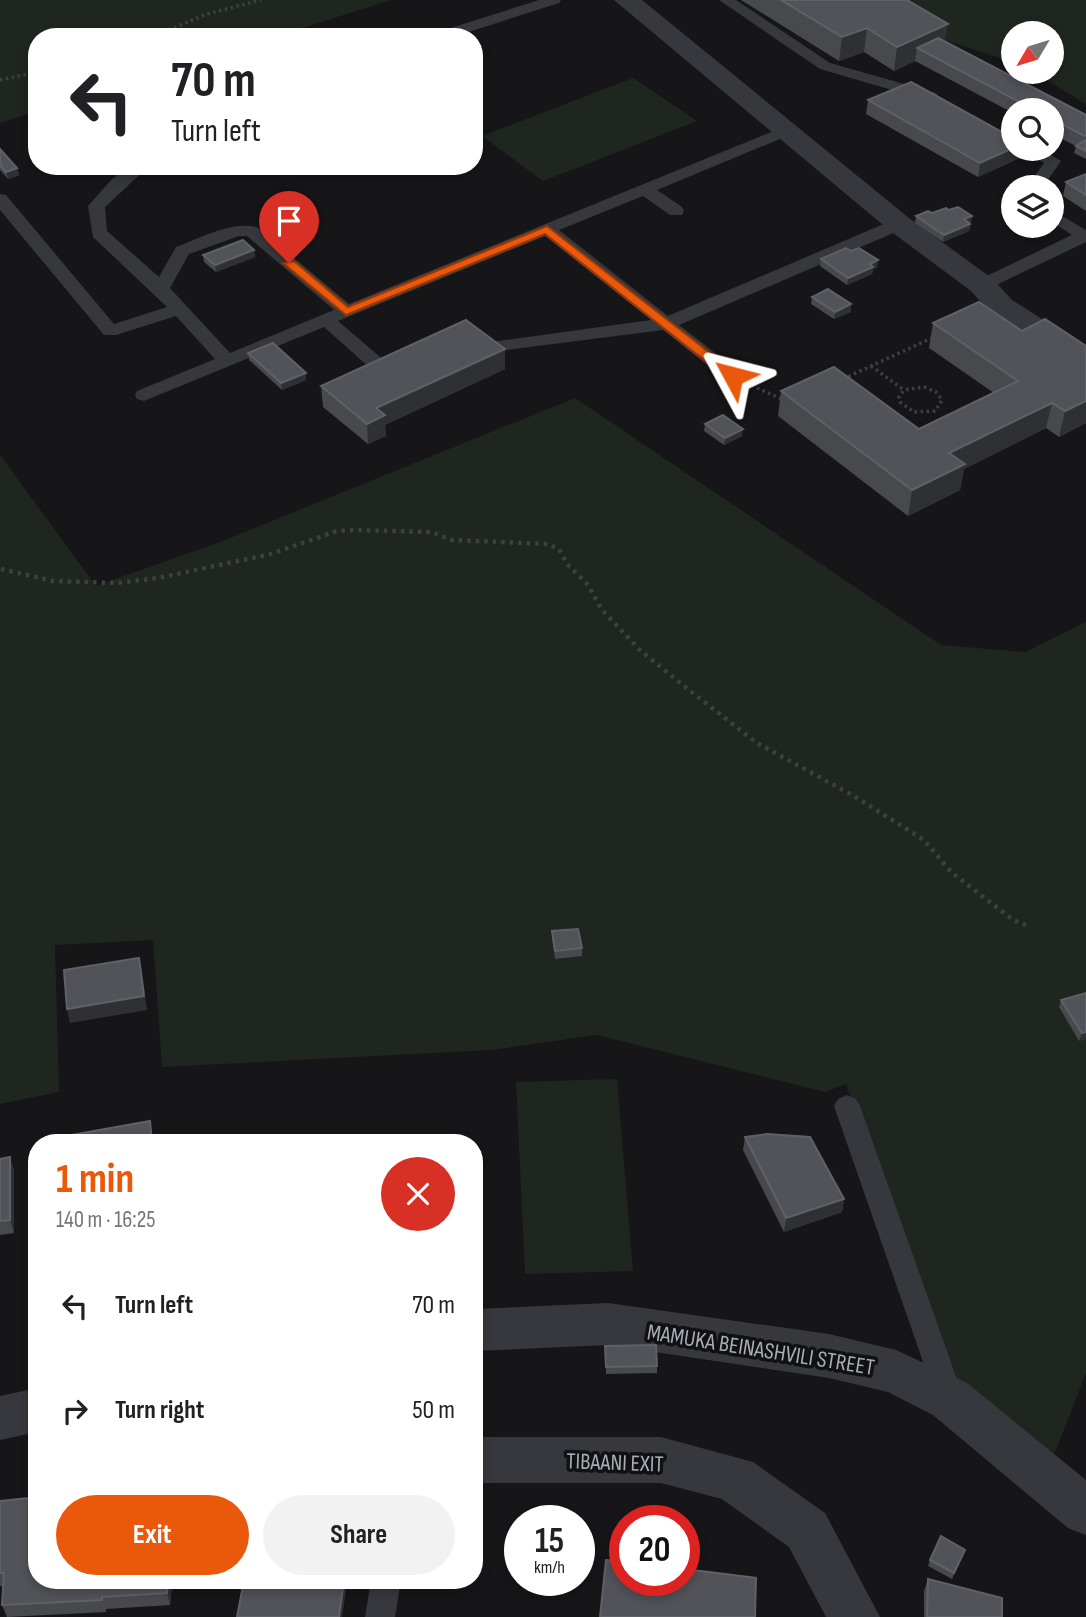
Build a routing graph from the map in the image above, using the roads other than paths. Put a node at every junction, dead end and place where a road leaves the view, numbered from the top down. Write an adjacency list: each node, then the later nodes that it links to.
1 (554, 0): 4 (lane)
2 (627, 0): 6 (street)
3 (726, 0): 5 (lane)
4 (465, 28)
5 (945, 104)
6 (786, 131): 8 (lane); 12 (street)
7 (129, 175): 15 (lane)
8 (645, 189): 10 (lane); 13 (lane)
9 (0, 198): 16 (lane)
10 (676, 211)
11 (1064, 223): 14 (lane)
12 (899, 224): 14 (street); 19 (lane)
13 (547, 229): 17 (lane); 19 (lane)
14 (982, 285): 22 (street)
15 (160, 289): 16 (lane); 17 (lane)
16 (181, 308): 21 (lane)
17 (346, 312): 18 (lane)
18 (326, 320): 21 (lane); 23 (lane)
19 (665, 324): 20 (lane); 24 (lane)
20 (498, 346)
21 (227, 360): 25 (lane)
22 (1086, 361)
23 (386, 372)
24 (733, 376)
25 (144, 395)
26 (847, 1106): 28 (lane)
27 (483, 1330): 28 (street, MAMUKA BEINASHVILI STREET)
28 (950, 1399): 32 (street, MAMUKA BEINASHVILI STREET)
29 (28, 1412): 30 (street)
30 (0, 1418)
31 (483, 1460): 35 (street, TIBAANI EXIT)
32 (1086, 1511)
33 (385, 1589): 34 (lane)
34 (380, 1617)
35 (855, 1617)

